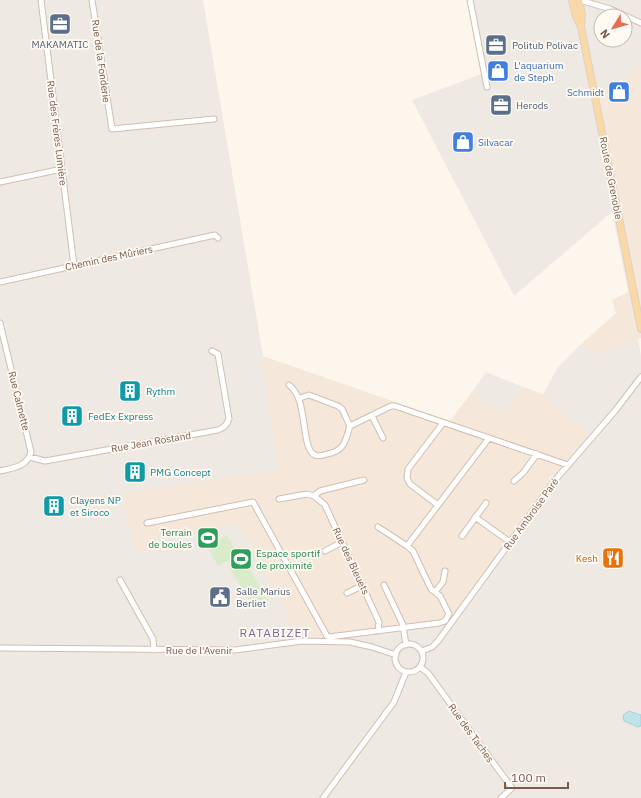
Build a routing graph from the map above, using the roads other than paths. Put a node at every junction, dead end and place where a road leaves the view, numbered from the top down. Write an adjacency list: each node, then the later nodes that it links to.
1 (41, 0): 10 (street, Rue des Frères Lumière)
2 (92, 0): 9 (street, Rue de la Fonderie)
3 (470, 0): 8 (street)
4 (572, 0): 7 (main road, Route de Grenoble)
5 (579, 0): 6 (street); 7 (main road, Route de Grenoble)
6 (641, 23)
7 (581, 27): 16 (main road, Route de Grenoble)
8 (487, 87)
9 (214, 119)
10 (62, 169): 11 (street); 13 (street, Rue des Frères Lumière)
11 (0, 182)
12 (218, 238): 13 (street, Chemin des Mûriers)
13 (74, 266): 14 (street, Chemin des Mûriers)
14 (0, 282)
15 (0, 323): 27 (street, Rue Calmette)
16 (641, 329)
17 (212, 351): 27 (street, Rue Jean Rostand)
18 (641, 377): 28 (street, Rue Ambroise Paré)
19 (289, 385): 20 (street)
20 (300, 398): 23 (street); 23 (street)
21 (372, 416): 22 (street); 23 (street); 24 (street)
22 (443, 423): 25 (street); 35 (street)
23 (350, 426)
24 (383, 438)
25 (489, 438): 26 (street); 35 (street)
26 (537, 454): 28 (street); 31 (street)
27 (30, 457): 29 (street)
28 (568, 465): 41 (street, Rue Ambroise Paré)
29 (0, 471)
30 (364, 480): 32 (street)
31 (514, 481)
32 (314, 496): 33 (street); 40 (street, Rue des Bleuets)
33 (279, 499)
34 (486, 503): 36 (street)
35 (438, 505): 42 (street)
36 (475, 517): 39 (street); 41 (street)
37 (147, 523): 51 (street)
38 (378, 527): 42 (street)
39 (462, 536)
40 (342, 542): 43 (street); 47 (street, Rue des Bleuets)
41 (510, 542): 55 (street, Rue Ambroise Paré)
42 (407, 546): 48 (street)
43 (325, 550)
44 (445, 571): 48 (street)
45 (120, 580): 54 (street)
46 (384, 585): 50 (street)
47 (362, 586): 49 (street); 51 (street, Rue des Bleuets)
48 (435, 592): 50 (street)
49 (347, 594)
50 (404, 628): 51 (street); 52 (street)
51 (378, 631)
52 (406, 645): 55 (street); 56 (street)
53 (0, 648): 54 (street, Rue de l'Avenir)
54 (154, 650): 56 (street, Rue de l'Avenir)
55 (422, 651): 57 (street)
56 (396, 655): 58 (street)
57 (420, 667): 58 (street); 60 (street, Rue des Taches)
58 (406, 672): 59 (street)
59 (323, 798)
60 (501, 798)

